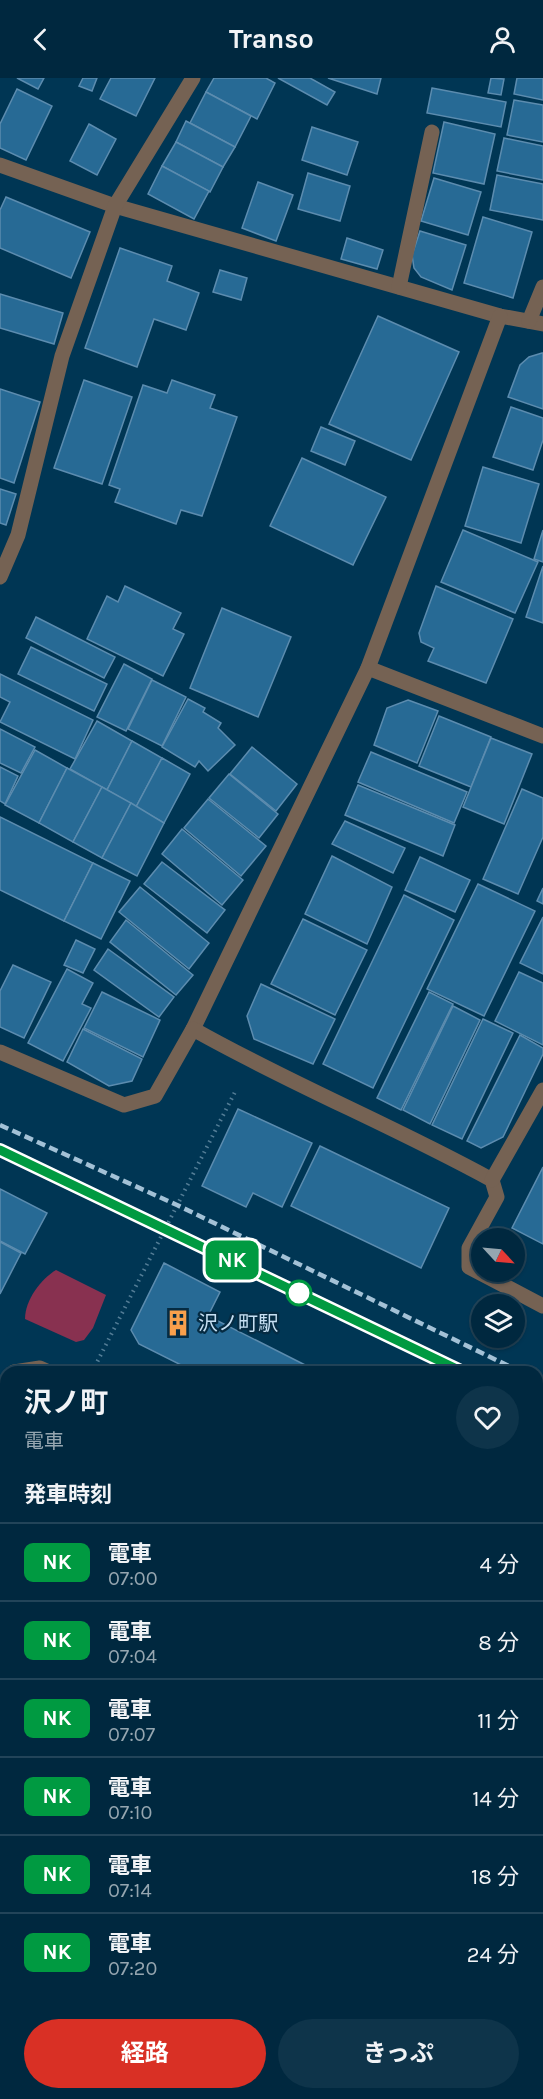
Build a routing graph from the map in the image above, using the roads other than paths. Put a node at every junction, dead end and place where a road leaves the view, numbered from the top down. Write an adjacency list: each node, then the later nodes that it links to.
1 (193, 78): 4 (street)
2 (432, 132): 5 (street)
3 (0, 165): 4 (street)
4 (115, 206): 5 (street); 9 (street)
5 (399, 287): 7 (street)
6 (543, 287): 8 (street)
7 (500, 316): 8 (street); 10 (street)
8 (536, 322)
9 (0, 576)
10 (368, 668): 11 (street); 12 (street)
11 (543, 736)
12 (193, 1029): 13 (street); 15 (street)
13 (0, 1052)
14 (543, 1090): 15 (street)
15 (492, 1180): 16 (street)
16 (543, 1306)

